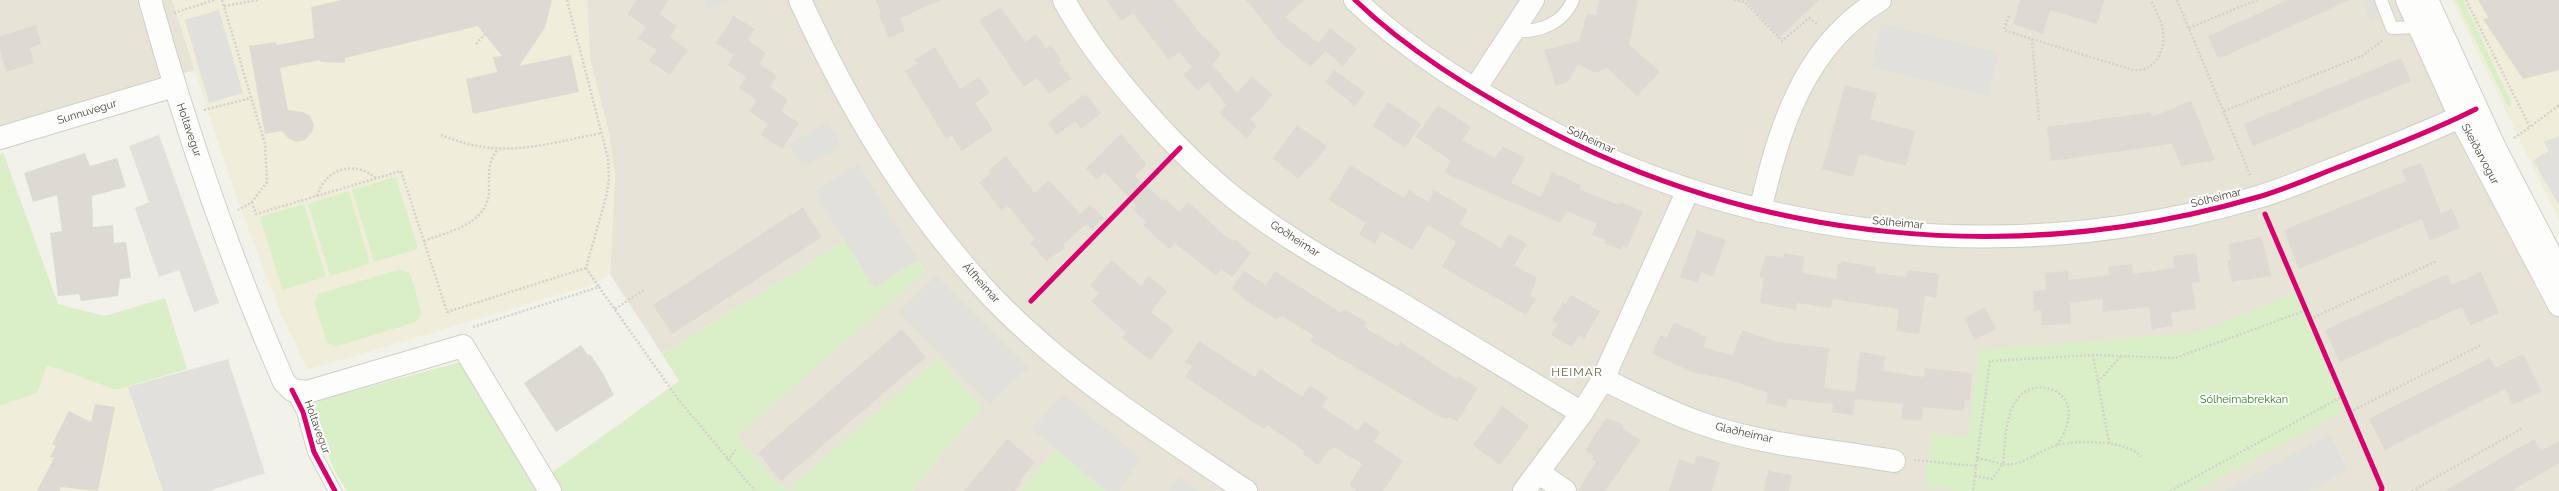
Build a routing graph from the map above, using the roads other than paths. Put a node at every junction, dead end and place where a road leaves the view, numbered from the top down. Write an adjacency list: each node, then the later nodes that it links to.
1 (150, 0): 14 (street, Holtavegur)
2 (800, 0): 30 (street, Álfheimar)
3 (1064, 0): 25 (street, Goðheimar)
4 (1355, 0): 15 (street, Sólheimar)
5 (1533, 0): 13 (street)
6 (1573, 0): 13 (lane)
7 (1880, 0): 11 (street)
8 (2381, 0): 12 (lane)
9 (2407, 0): 12 (street, Skeiðarvogur)
10 (2427, 0): 16 (street, Skeiðarvogur)
11 (1858, 6): 19 (street)
12 (2418, 27): 16 (street, Skeiðarvogur)
13 (1513, 31): 15 (street)
14 (174, 86): 17 (street, Sunnuvegur); 24 (street, Holtavegur)
15 (1476, 89): 18 (street, Sólheimar)
16 (2468, 113): 19 (street, Sólheimar); 20 (street, Skeiðarvogur); 22 (street, Skeiðarvogur)
17 (0, 138)
18 (1688, 190): 19 (street, Sólheimar); 23 (street)
19 (1760, 211)
20 (2553, 246): 21 (street, Skeiðarvogur)
21 (2559, 271)
22 (2559, 305)
23 (1603, 379): 25 (street); 26 (street, Glaðheimar)
24 (292, 390): 28 (lane, Holtavegur); 29 (street, Holtavegur)
25 (1582, 413): 27 (street)
26 (1894, 461)
27 (1538, 472): 31 (street); 32 (street)
28 (335, 491)
29 (550, 491)
30 (1246, 491)
31 (1524, 491)
32 (1565, 491)

